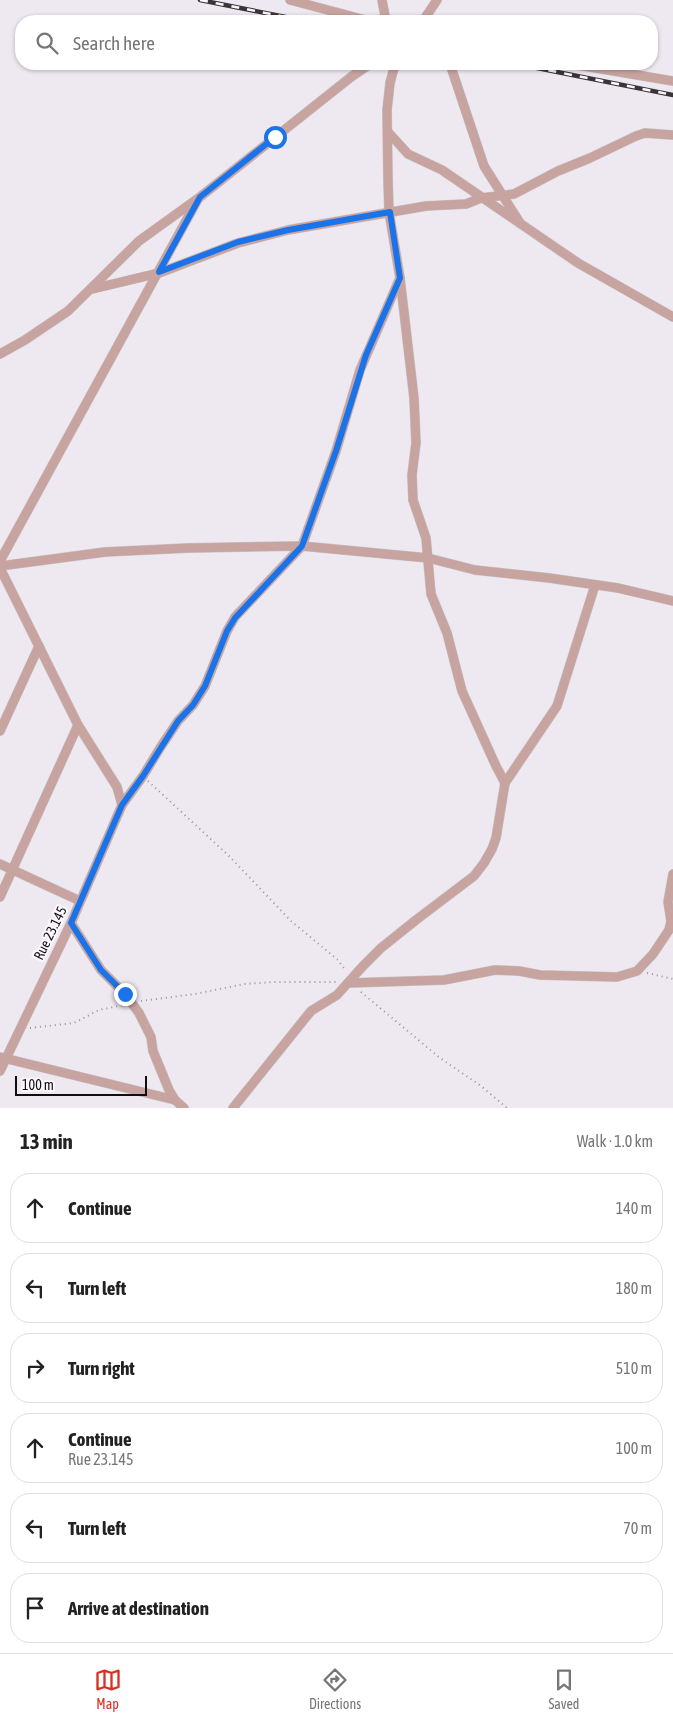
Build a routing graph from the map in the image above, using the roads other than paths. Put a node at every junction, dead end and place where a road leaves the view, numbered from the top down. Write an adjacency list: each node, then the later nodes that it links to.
1 (290, 0): 4 (street)
2 (382, 0): 5 (street)
3 (435, 2): 6 (street)
4 (346, 15)
5 (385, 15)
6 (427, 15)
7 (361, 70): 15 (street)
8 (393, 70): 12 (street)
9 (452, 70): 14 (street)
10 (608, 70): 11 (street)
11 (673, 81)
12 (388, 132): 16 (street); 17 (street)
13 (673, 135): 14 (street)
14 (504, 195): 16 (street); 18 (street)
15 (200, 197): 19 (street); 21 (street)
16 (481, 198): 17 (street); 18 (street)
17 (390, 212): 19 (street); 20 (street)
18 (522, 225): 22 (street)
19 (159, 272): 21 (street); 26 (street)
20 (400, 278): 24 (street); 25 (street)
21 (92, 289): 23 (street)
22 (673, 317)
23 (0, 354)
24 (302, 546): 25 (street); 27 (street); 34 (street, Rue 23.145)
25 (428, 558): 28 (street); 33 (street)
26 (0, 561)
27 (0, 567): 30 (street)
28 (595, 585): 29 (street); 33 (street)
29 (673, 601)
30 (39, 646): 31 (street); 32 (street)
31 (78, 724): 34 (street); 36 (street)
32 (0, 731)
33 (505, 783): 42 (street)
34 (122, 805): 39 (street, Rue 23.145)
35 (0, 864): 36 (street)
36 (12, 870): 38 (street); 39 (street)
37 (673, 874): 40 (street)
38 (0, 897)
39 (80, 901): 41 (street, Rue 23.145)
40 (672, 912): 42 (street)
41 (71, 923): 43 (street, Rue 23.145); 45 (street)
42 (348, 983): 47 (street)
43 (3, 1057): 44 (street, Rue 23.145); 45 (street)
44 (0, 1071)
45 (175, 1100): 46 (street)
46 (184, 1108)
47 (233, 1108)

